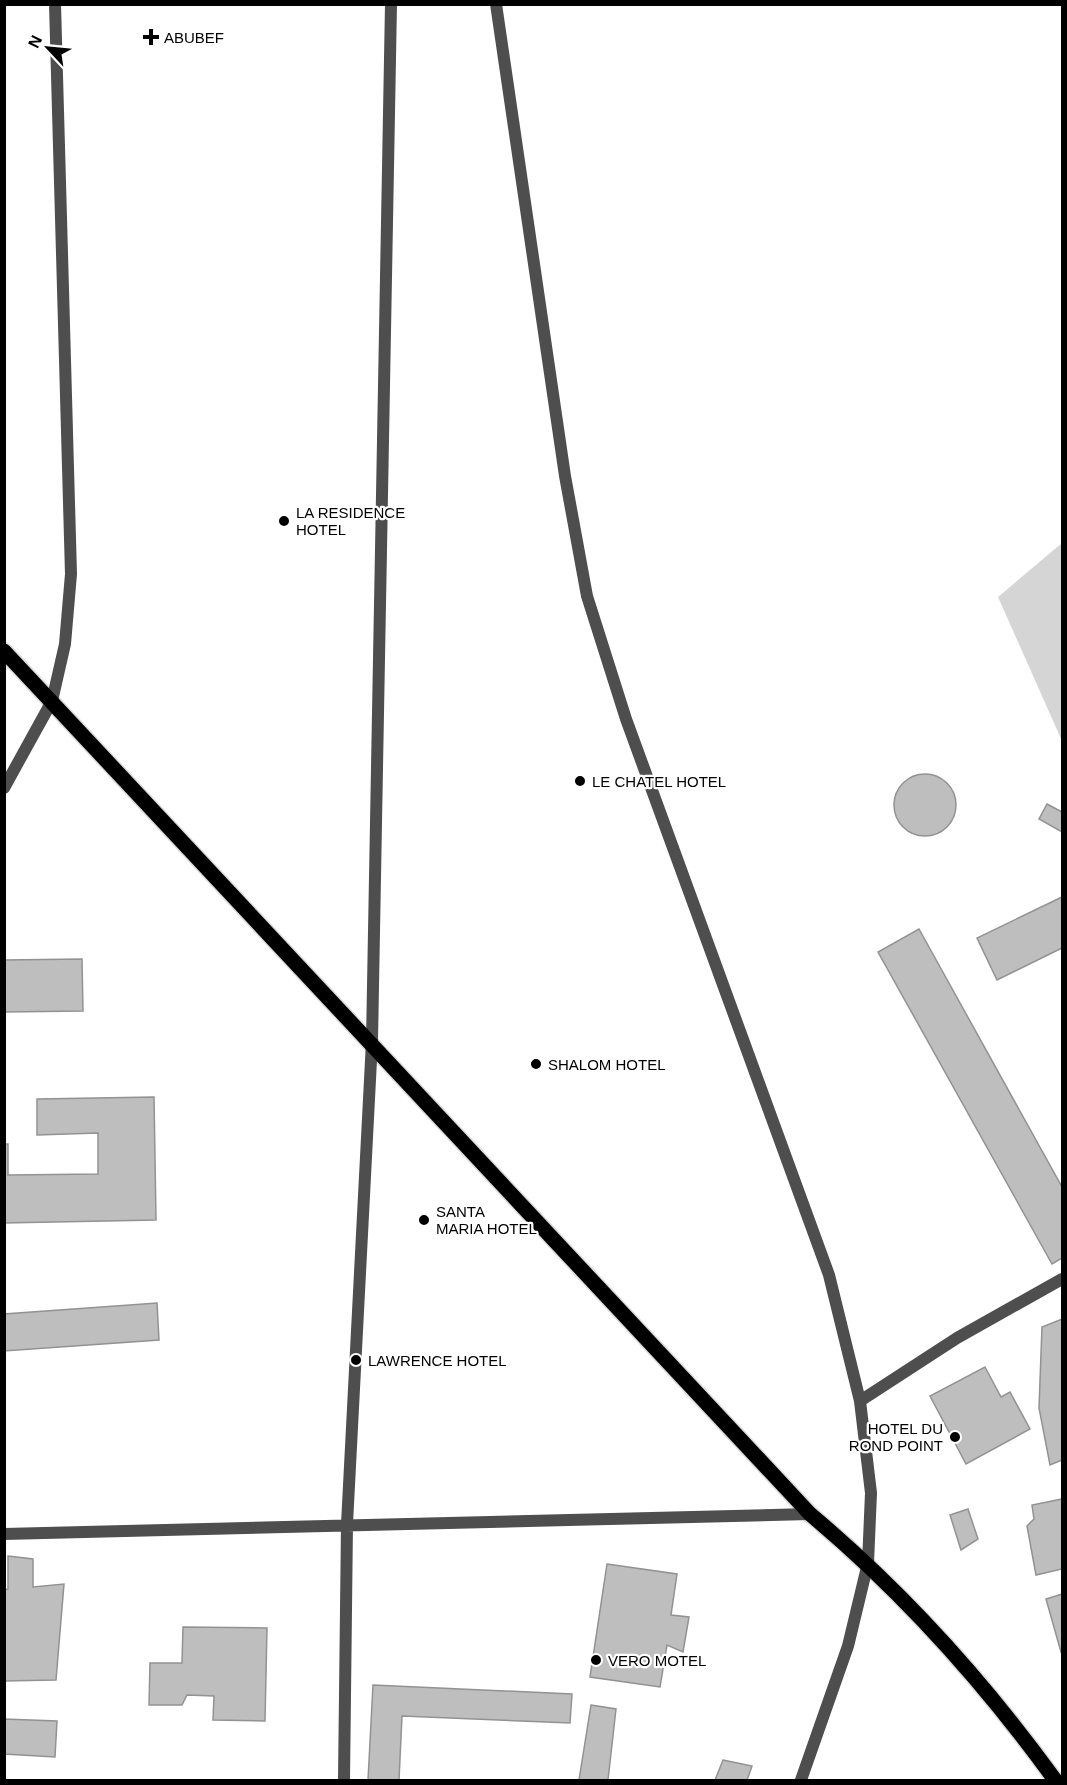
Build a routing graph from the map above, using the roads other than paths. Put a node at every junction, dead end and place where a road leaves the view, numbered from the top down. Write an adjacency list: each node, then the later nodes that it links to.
1 (55, 4): 5 (street)
2 (391, 4): 7 (street)
3 (496, 4): 9 (street)
4 (4, 651): 5 (main road)
5 (52, 701): 6 (street); 7 (main road)
6 (4, 788)
7 (372, 1041): 10 (main road); 11 (street)
8 (1062, 1279): 9 (street)
9 (860, 1401): 13 (street)
10 (810, 1514): 11 (street); 13 (main road)
11 (347, 1524): 12 (street); 14 (street)
12 (4, 1534)
13 (868, 1563): 15 (street); 16 (main road)
14 (344, 1780)
15 (801, 1780)
16 (1055, 1780)

